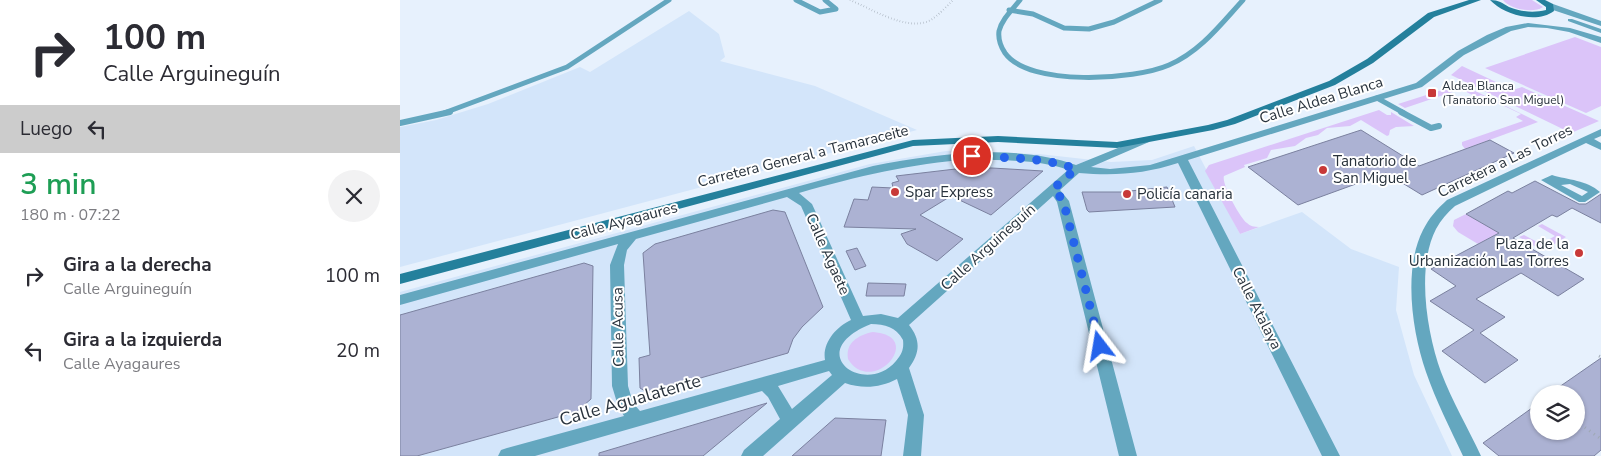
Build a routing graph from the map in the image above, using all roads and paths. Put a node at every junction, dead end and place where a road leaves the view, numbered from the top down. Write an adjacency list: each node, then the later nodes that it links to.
1 (669, 0): 23 (lane)
2 (796, 0): 3 (lane)
3 (825, 0)
4 (850, 0): 5 (path)
5 (953, 0)
6 (1020, 0): 15 (lane)
7 (1160, 0): 15 (lane)
8 (1243, 0): 15 (lane)
9 (1478, 0): 12 (main road, Carretera General a Tamaraceite)
10 (1494, 0): 14 (main road)
11 (1540, 0): 13 (main road)
12 (1462, 4): 14 (main road, Carretera General a Tamaraceite); 27 (main road, Carretera General a Tamaraceite)
13 (1550, 6): 16 (main road); 18 (street)
14 (1510, 9): 16 (main road, Carretera General a Tamaraceite); 21 (street, Calle Aldea Blanca)
15 (1009, 10)
16 (1534, 14): 20 (street)
17 (1570, 20): 19 (street)
18 (1601, 24)
19 (1601, 31)
20 (1601, 38): 21 (street, Calle Aldea Blanca)
21 (1461, 53): 22 (street, Calle Aldea Blanca)
22 (1377, 98): 24 (lane); 29 (street, Calle Aldea Blanca)
23 (400, 123)
24 (1439, 126)
25 (1601, 132): 26 (street, Carretera a Las Torres)
26 (1585, 139): 28 (street); 50 (street, Carretera a Las Torres)
27 (1145, 140): 30 (street, Calle Arguineguín); 34 (main road, Carretera General a Tamaraceite)
28 (1601, 147)
29 (1182, 160): 30 (street, Calle Ayagaures); 49 (street, Calle Atalaya)
30 (1076, 169): 31 (street, Calle Arguineguín); 32 (street, Calle Ayagaures)
31 (1053, 189): 37 (street, Calle Arguineguín); 48 (street)
32 (790, 193): 33 (street, Calle Ayagaures); 36 (street, Calle Agaete)
33 (632, 235): 35 (street, Calle Ayagaures); 41 (street, Calle Acusa)
34 (400, 279)
35 (400, 300)
36 (859, 322): 37 (street); 39 (street)
37 (900, 325): 38 (street)
38 (901, 368): 39 (street); 47 (street)
39 (838, 370): 40 (street, Calle Agualatente); 42 (street)
40 (764, 383): 41 (street, Calle Agualatente); 42 (street)
41 (638, 419): 45 (street, Calle Agualatente)
42 (790, 421): 46 (street)
43 (1585, 427): 44 (path)
44 (1601, 438)
45 (507, 456)
46 (750, 456)
47 (912, 456)
48 (1128, 456)
49 (1331, 456)
50 (1472, 456)

